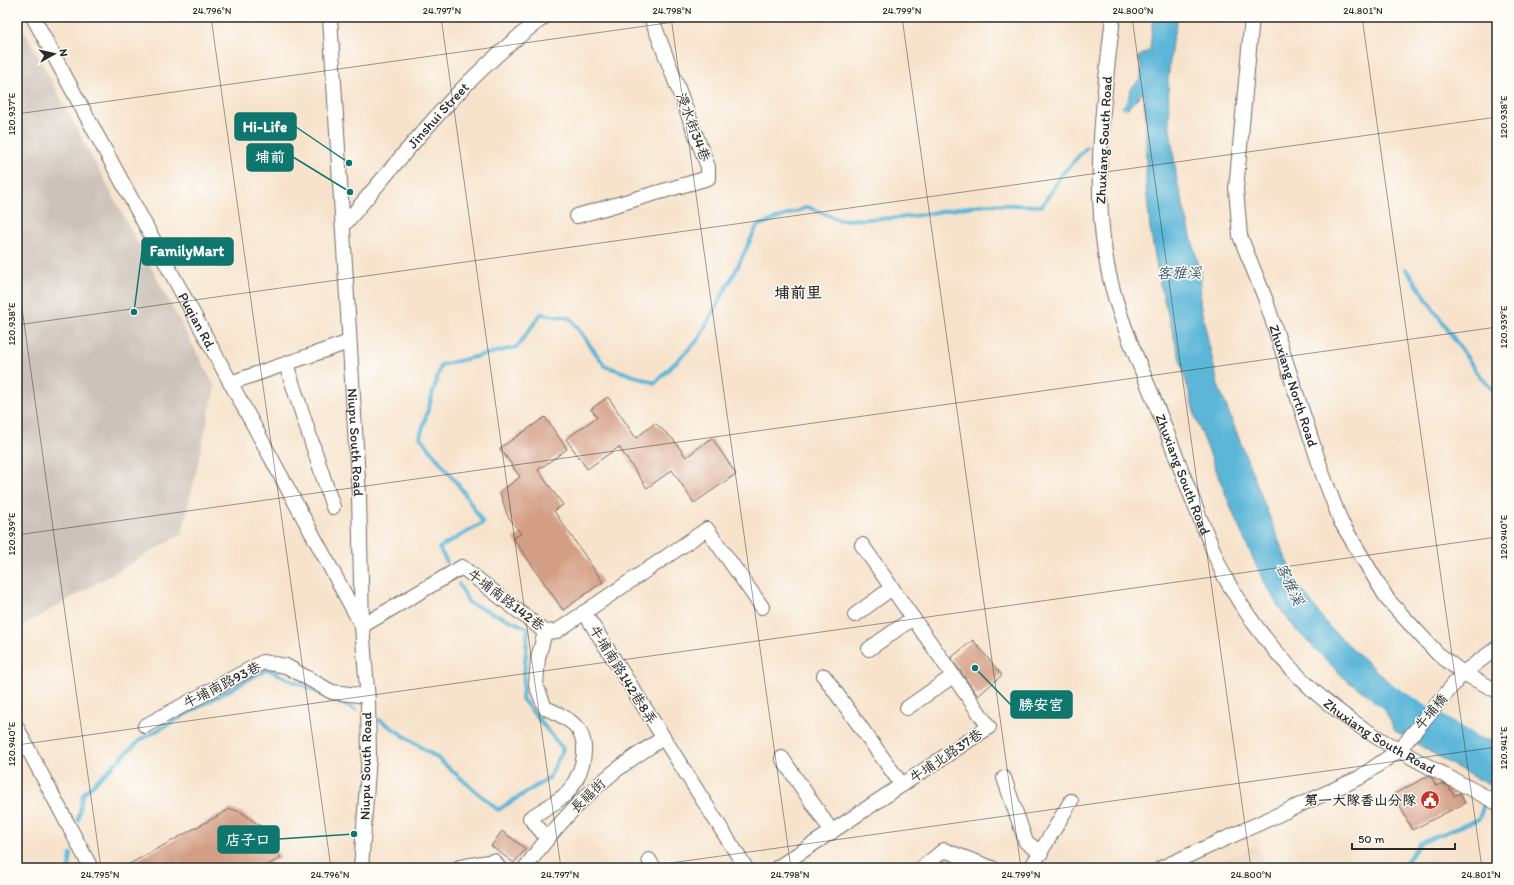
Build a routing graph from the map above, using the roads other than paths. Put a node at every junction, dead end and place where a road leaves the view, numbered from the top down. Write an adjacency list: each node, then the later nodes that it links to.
1 (33, 17): 11 (street, Puqian Rd.)
2 (330, 17): 8 (street, Niupu South Road)
3 (544, 17): 8 (street, Jinshui Street)
4 (651, 17): 7 (street, 浸水街34巷)
5 (1113, 17): 33 (street, Zhuxiang South Road)
6 (1252, 17): 23 (street, Zhuxiang North Road)
7 (577, 216)
8 (343, 226): 9 (street, Niupu South Road)
9 (349, 342): 10 (street); 19 (street, Niupu South Road)
10 (286, 364): 11 (street); 12 (street)
11 (230, 383): 19 (street, Puqian Rd.)
12 (333, 508)
13 (862, 545): 14 (street, 牛埔北路37巷)
14 (892, 588): 17 (street); 18 (street, 牛埔北路37巷)
15 (762, 607): 16 (street, 牛埔南路142巷)
16 (584, 612): 20 (street, 牛埔南路142巷); 32 (street, 牛埔南路142巷8弄)
17 (855, 615)
18 (913, 618): 22 (street); 25 (street, 牛埔北路37巷)
19 (362, 626): 20 (street, 牛埔南路142巷); 28 (street, Niupu South Road)
20 (545, 632): 40 (street)
21 (1497, 648): 23 (street, 牛埔橋)
22 (869, 649)
23 (1464, 673): 26 (street); 27 (street, Zhuxiang North Road); 33 (street, 牛埔橋)
24 (824, 676): 36 (street)
25 (953, 676): 29 (street); 36 (street, 牛埔北路37巷)
26 (1497, 681)
27 (1497, 691)
28 (367, 696): 30 (street, 牛埔南路93巷); 44 (street, Niupu South Road)
29 (908, 708)
30 (145, 726)
31 (17, 728): 43 (street)
32 (663, 738): 40 (street, 長福街); 47 (street)
33 (1399, 750): 38 (street, Zhuxiang South Road); 52 (street, 牛埔橋)
34 (782, 758): 39 (street)
35 (1004, 778): 41 (street)
36 (902, 785): 39 (street, 牛埔北路37巷)
37 (1071, 801): 41 (street)
38 (1497, 803)
39 (832, 832): 48 (street, 牛埔北路37巷)
40 (547, 838): 46 (street, 長福街)
41 (1041, 853): 51 (street)
42 (460, 867): 45 (street)
43 (91, 868)
44 (362, 868)
45 (499, 868)
46 (525, 868)
47 (746, 868)
48 (777, 868)
49 (922, 868): 50 (street)
50 (992, 868)
51 (1031, 868)
52 (1161, 868)

